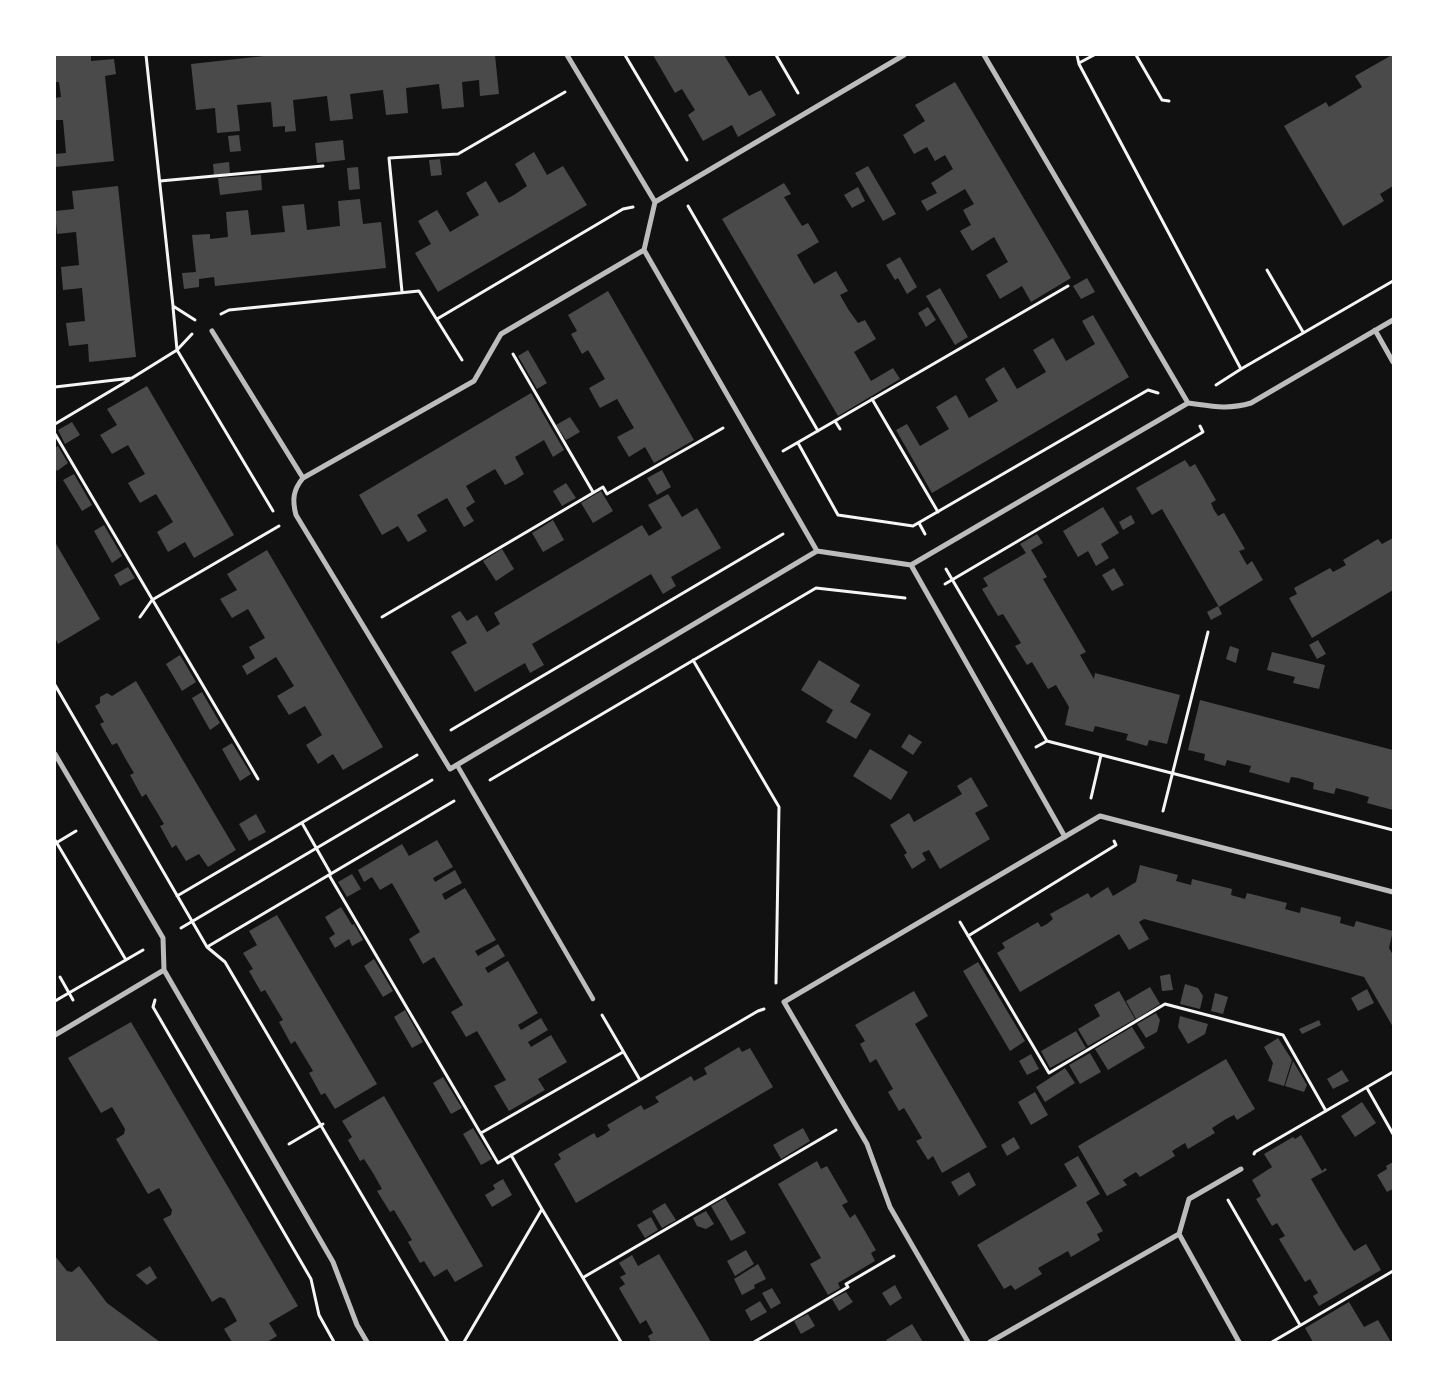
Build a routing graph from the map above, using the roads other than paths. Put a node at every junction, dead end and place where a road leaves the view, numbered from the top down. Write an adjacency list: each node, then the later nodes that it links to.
1 (567, 55): 4 (street)
2 (904, 55): 4 (street)
3 (984, 55): 10 (street)
4 (654, 202): 5 (street)
5 (644, 250): 11 (street); 12 (street)
6 (1393, 320): 7 (street)
7 (1375, 330): 9 (street); 10 (street)
8 (212, 331): 11 (street)
9 (1393, 362)
10 (1188, 403): 13 (street)
11 (302, 478): 15 (street)
12 (817, 552): 13 (street); 15 (street)
13 (911, 565): 16 (street)
14 (55, 754): 18 (street)
15 (457, 765): 19 (street)
16 (1065, 837): 17 (street); 24 (street)
17 (1393, 892)
18 (164, 970): 20 (street); 23 (street)
19 (593, 999)
20 (55, 1035)
21 (1242, 1169): 22 (street)
22 (1178, 1234): 25 (street); 26 (street)
23 (367, 1342)
24 (968, 1342)
25 (990, 1342)
26 (1239, 1342)

